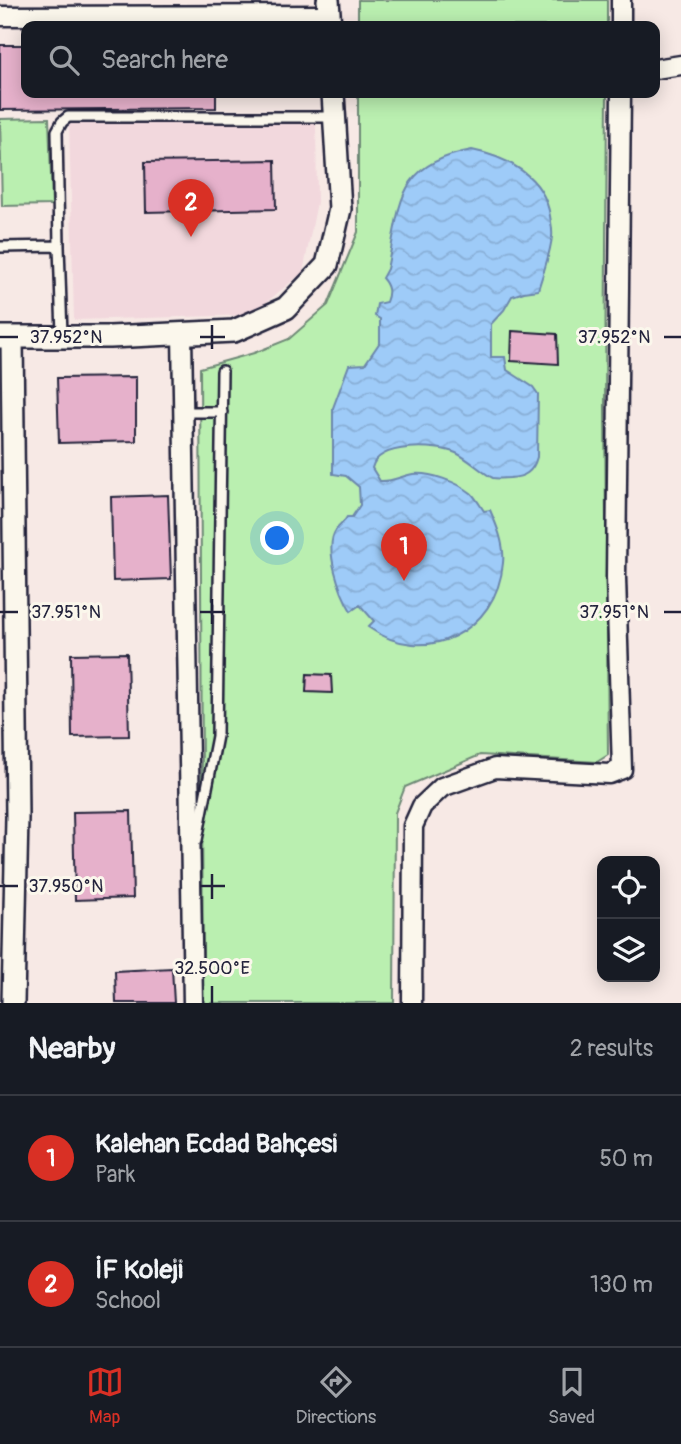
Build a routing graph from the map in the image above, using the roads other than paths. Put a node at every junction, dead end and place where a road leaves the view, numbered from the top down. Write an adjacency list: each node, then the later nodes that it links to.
1 (621, 0): 5 (street)
2 (83, 8): 3 (street); 4 (street)
3 (329, 14)
4 (0, 16)
5 (621, 21)
6 (681, 65): 7 (street)
7 (660, 68)
8 (333, 98): 10 (street)
9 (621, 98): 22 (street)
10 (335, 117): 11 (lane); 13 (street)
11 (59, 246): 12 (lane); 15 (lane)
12 (0, 247)
13 (182, 333): 15 (street); 17 (street)
14 (6, 337): 15 (street); 20 (street)
15 (62, 337)
16 (222, 371): 18 (lane)
17 (183, 412): 18 (lane); 19 (street)
18 (222, 412): 19 (lane)
19 (191, 872): 21 (street)
20 (13, 1003)
21 (192, 1003)
22 (412, 1003)

